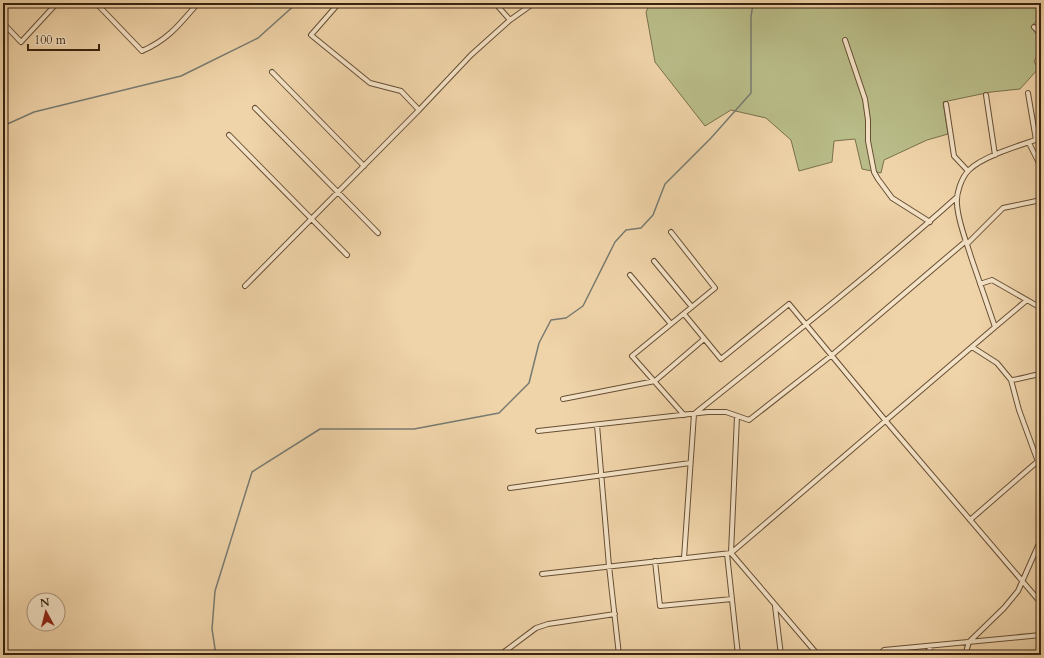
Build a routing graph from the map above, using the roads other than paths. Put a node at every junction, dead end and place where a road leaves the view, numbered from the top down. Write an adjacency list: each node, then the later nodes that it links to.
1 (57, 3): 8 (street)
2 (96, 3): 3 (street)
3 (198, 3)
4 (339, 3): 17 (street)
5 (495, 3): 7 (street)
6 (534, 3): 7 (street)
7 (510, 20): 17 (street)
8 (3, 23)
9 (1034, 27): 10 (street)
10 (1041, 34)
11 (845, 40): 30 (street)
12 (272, 72): 23 (street)
13 (1028, 93): 20 (street)
14 (986, 95): 22 (street)
15 (946, 104): 25 (street)
16 (255, 108): 26 (street)
17 (419, 110): 23 (street)
18 (229, 136): 29 (street)
19 (1041, 138): 20 (street)
20 (1036, 140): 21 (street)
21 (1029, 143): 22 (street); 24 (street)
22 (995, 155): 25 (street)
23 (364, 166): 26 (street)
24 (1041, 167)
25 (968, 171): 27 (street)
26 (338, 192): 29 (street); 32 (street)
27 (957, 197): 30 (street); 33 (street)
28 (1041, 200): 33 (street)
29 (311, 219): 34 (street); 38 (street)
30 (930, 222): 44 (street)
31 (671, 232): 40 (street)
32 (378, 233)
33 (966, 243): 37 (street); 48 (street)
34 (347, 254)
35 (654, 261): 40 (street)
36 (630, 275): 43 (street)
37 (980, 284): 39 (street); 45 (street)
38 (244, 286)
39 (1027, 300): 41 (street); 45 (street)
40 (692, 307): 42 (street)
41 (1041, 308)
42 (684, 314): 43 (street); 46 (street)
43 (671, 324): 51 (street)
44 (807, 325): 46 (street); 48 (street); 53 (street)
45 (995, 327): 47 (street)
46 (704, 339): 51 (street)
47 (972, 347): 50 (street); 56 (street)
48 (832, 355): 55 (street); 56 (street)
49 (1041, 374): 50 (street)
50 (1011, 380): 59 (street)
51 (655, 382): 52 (street); 54 (street)
52 (564, 399)
53 (694, 414): 54 (street); 55 (street); 60 (street)
54 (684, 415): 57 (street)
55 (737, 416): 66 (street)
56 (885, 420): 64 (street); 66 (street)
57 (597, 424): 58 (street); 62 (street)
58 (538, 431)
59 (1038, 461): 61 (street); 64 (street)
60 (690, 463): 62 (street); 67 (street)
61 (1041, 470)
62 (602, 476): 63 (street); 69 (street)
63 (510, 488)
64 (970, 520): 71 (street)
65 (1041, 539): 71 (street)
66 (729, 553): 67 (street); 72 (street); 74 (street)
67 (684, 558): 68 (street)
68 (655, 561): 69 (street); 72 (street)
69 (609, 566): 70 (street); 75 (street)
70 (542, 574)
71 (1023, 582): 73 (street); 77 (street)
72 (732, 599): 81 (street)
73 (1041, 603)
74 (775, 605): 82 (street); 83 (street)
75 (615, 614): 79 (street); 80 (street)
76 (1041, 635): 77 (street)
77 (969, 642): 78 (street); 86 (street)
78 (931, 646): 84 (street); 85 (street)
79 (500, 655)
80 (620, 655)
81 (738, 655)
82 (781, 655)
83 (818, 655)
84 (879, 655)
85 (928, 655)
86 (965, 655)

